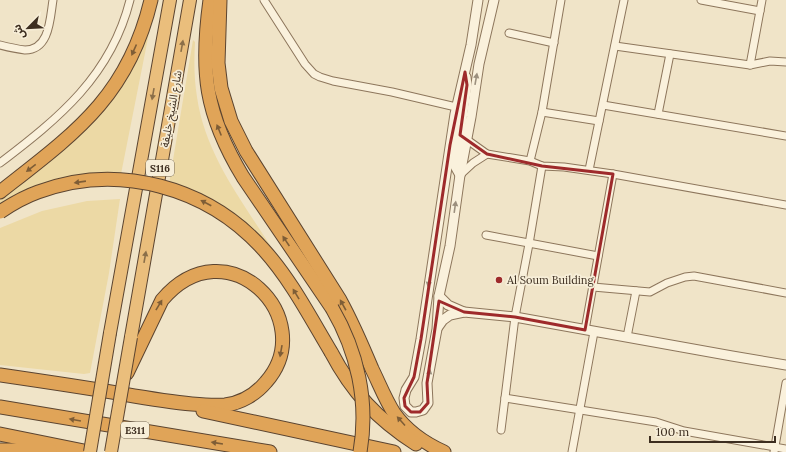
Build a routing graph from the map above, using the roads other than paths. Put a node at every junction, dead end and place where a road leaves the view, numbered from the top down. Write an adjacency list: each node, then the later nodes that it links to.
1 (53, 0): 19 (street)
2 (130, 0): 34 (street)
3 (151, 0): 40 (highway, one-way to 40)
4 (170, 0): 70 (highway, شارع الشيخ خليفة / S116, one-way to 70, bridge)
5 (190, 0): 56 (highway, شارع الشيخ خليفة / S116, one-way to 5)
6 (210, 0): 73 (highway, one-way to 6, bridge)
7 (220, 0): 39 (highway)
8 (228, 0): 39 (highway)
9 (264, 0): 26 (street)
10 (478, 0): 24 (street)
11 (494, 0): 31 (street, one-way to 11)
12 (561, 0): 18 (street)
13 (624, 0): 20 (street)
14 (701, 0): 16 (street)
15 (762, 0): 16 (street)
16 (760, 11): 23 (street)
17 (509, 33): 18 (street)
18 (554, 43): 27 (street)
19 (0, 45)
20 (615, 46): 21 (street); 25 (street)
21 (670, 54): 23 (street); 28 (street)
22 (786, 62): 23 (street)
23 (750, 65)
24 (465, 72): 26 (street); 38 (street)
25 (603, 105): 28 (street); 29 (street)
26 (456, 107): 52 (street, one-way to 52)
27 (542, 112): 29 (street); 33 (street)
28 (658, 114): 30 (street)
29 (599, 121): 36 (street)
30 (786, 136)
31 (466, 140): 32 (street); 38 (street)
32 (487, 154): 33 (street); 38 (street)
33 (530, 161): 35 (street)
34 (0, 163)
35 (542, 166): 36 (street); 44 (street)
36 (589, 170): 37 (street)
37 (613, 174): 41 (street); 45 (street)
38 (460, 175): 49 (street, one-way to 38)
39 (265, 181): 76 (highway, one-way to 39)
40 (0, 192)
41 (786, 205)
42 (0, 212): 75 (highway, one-way to 42, bridge)
43 (486, 235): 44 (street)
44 (529, 244): 45 (street); 51 (street)
45 (598, 256): 46 (street)
46 (593, 287): 47 (street); 53 (street)
47 (636, 291): 48 (street); 55 (street)
48 (786, 293)
49 (440, 296): 50 (street); 52 (street)
50 (464, 312): 51 (street); 52 (street)
51 (515, 317): 53 (street); 61 (street)
52 (437, 329)
53 (585, 330): 54 (street)
54 (594, 332): 55 (street); 64 (street)
55 (627, 337): 57 (street)
56 (136, 338): 59 (highway, bridge); 62 (highway, one-way to 62)
57 (786, 365)
58 (0, 375): 62 (highway)
59 (123, 380): 71 (highway, bridge)
60 (786, 383): 67 (street)
61 (505, 398): 64 (street); 65 (street)
62 (170, 402): 74 (highway)
63 (0, 407): 72 (highway, E311, one-way to 63)
64 (580, 409): 67 (street); 77 (street)
65 (501, 430)
66 (0, 434): 70 (highway)
67 (775, 449): 68 (street)
68 (786, 449)
69 (0, 450): 70 (highway)
70 (86, 451)
71 (111, 452)
72 (270, 452)
73 (360, 452)
74 (394, 452)
75 (432, 452)
76 (444, 452)
77 (572, 452)

